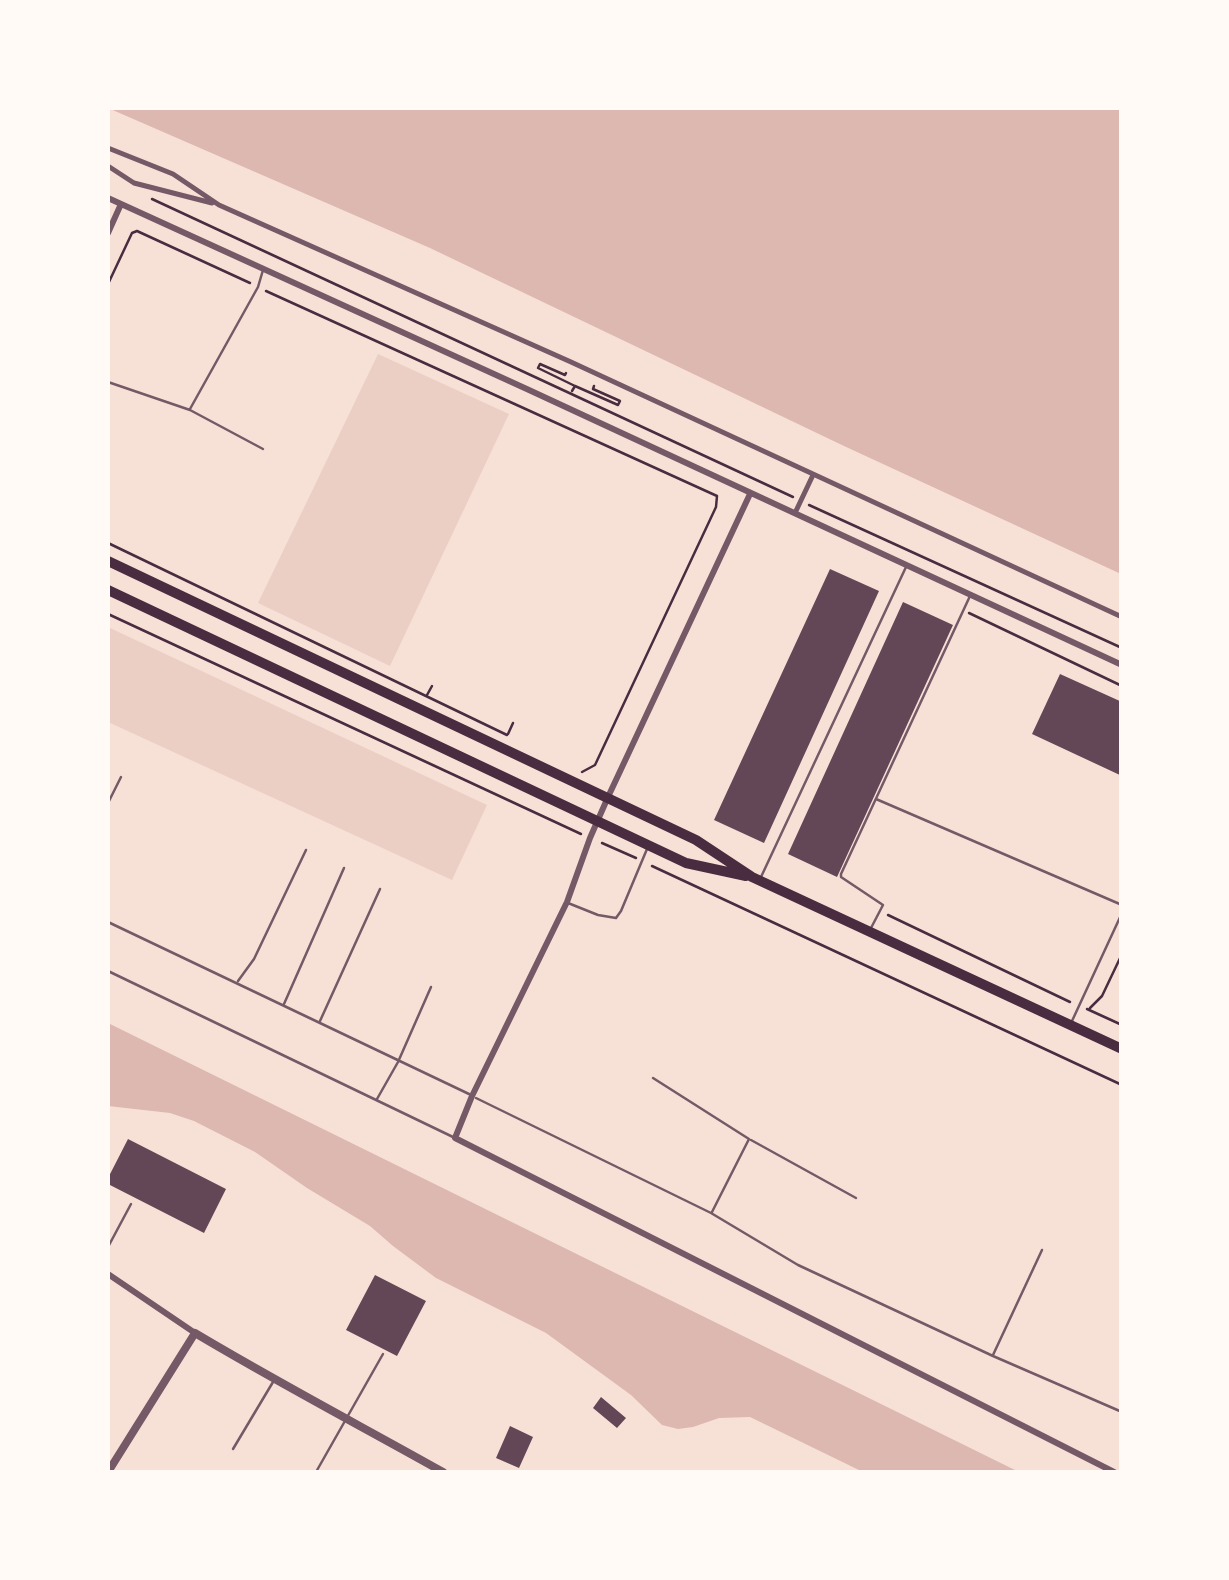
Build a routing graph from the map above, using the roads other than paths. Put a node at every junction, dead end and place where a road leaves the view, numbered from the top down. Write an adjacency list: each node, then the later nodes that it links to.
1 (108, 148): 5 (street)
2 (108, 166): 5 (street)
3 (108, 198): 4 (street)
4 (121, 204): 6 (street); 7 (street)
5 (219, 205): 11 (street)
6 (108, 233)
7 (263, 269): 9 (lane); 12 (street)
8 (108, 382): 9 (lane)
9 (190, 410): 10 (lane)
10 (263, 449)
11 (814, 474): 13 (street); 18 (street)
12 (750, 494): 13 (street); 21 (street)
13 (796, 513): 15 (street)
14 (108, 561): 21 (main road)
15 (906, 566): 17 (street); 28 (lane)
16 (108, 590): 24 (main road)
17 (971, 594): 19 (street); 22 (lane)
18 (1122, 617)
19 (1122, 665)
20 (121, 777): 23 (lane)
21 (608, 798): 24 (street); 28 (main road)
22 (876, 799): 31 (lane); 34 (lane)
23 (108, 803)
24 (599, 820): 25 (main road); 30 (street)
25 (649, 845): 28 (main road); 30 (lane)
26 (306, 850): 36 (lane)
27 (344, 868): 38 (lane)
28 (756, 879): 34 (main road)
29 (380, 889): 39 (lane)
30 (567, 902): 44 (street)
31 (1122, 905)
32 (1122, 913): 40 (lane)
33 (108, 922): 36 (lane)
34 (870, 932): 40 (main road)
35 (108, 971): 45 (lane)
36 (236, 984): 38 (lane)
37 (430, 987): 42 (lane)
38 (283, 1006): 39 (lane)
39 (319, 1023): 42 (lane)
40 (1070, 1025): 41 (main road)
41 (1122, 1049)
42 (398, 1062): 44 (lane); 45 (lane)
43 (653, 1078): 47 (lane)
44 (472, 1096): 46 (street); 50 (lane)
45 (377, 1100): 46 (lane)
46 (455, 1138): 64 (street)
47 (749, 1139): 48 (lane); 50 (lane)
48 (856, 1198)
49 (131, 1204): 51 (lane)
50 (711, 1213): 56 (lane)
51 (108, 1247)
52 (1042, 1250): 56 (lane)
53 (108, 1274): 54 (street)
54 (195, 1333): 57 (street); 61 (street)
55 (383, 1354): 59 (lane)
56 (993, 1356): 58 (lane)
57 (274, 1380): 59 (street); 60 (lane)
58 (1122, 1412)
59 (348, 1419): 62 (lane); 63 (street)
60 (232, 1448)
61 (108, 1472)
62 (316, 1472)
63 (443, 1472)
64 (1114, 1472)

